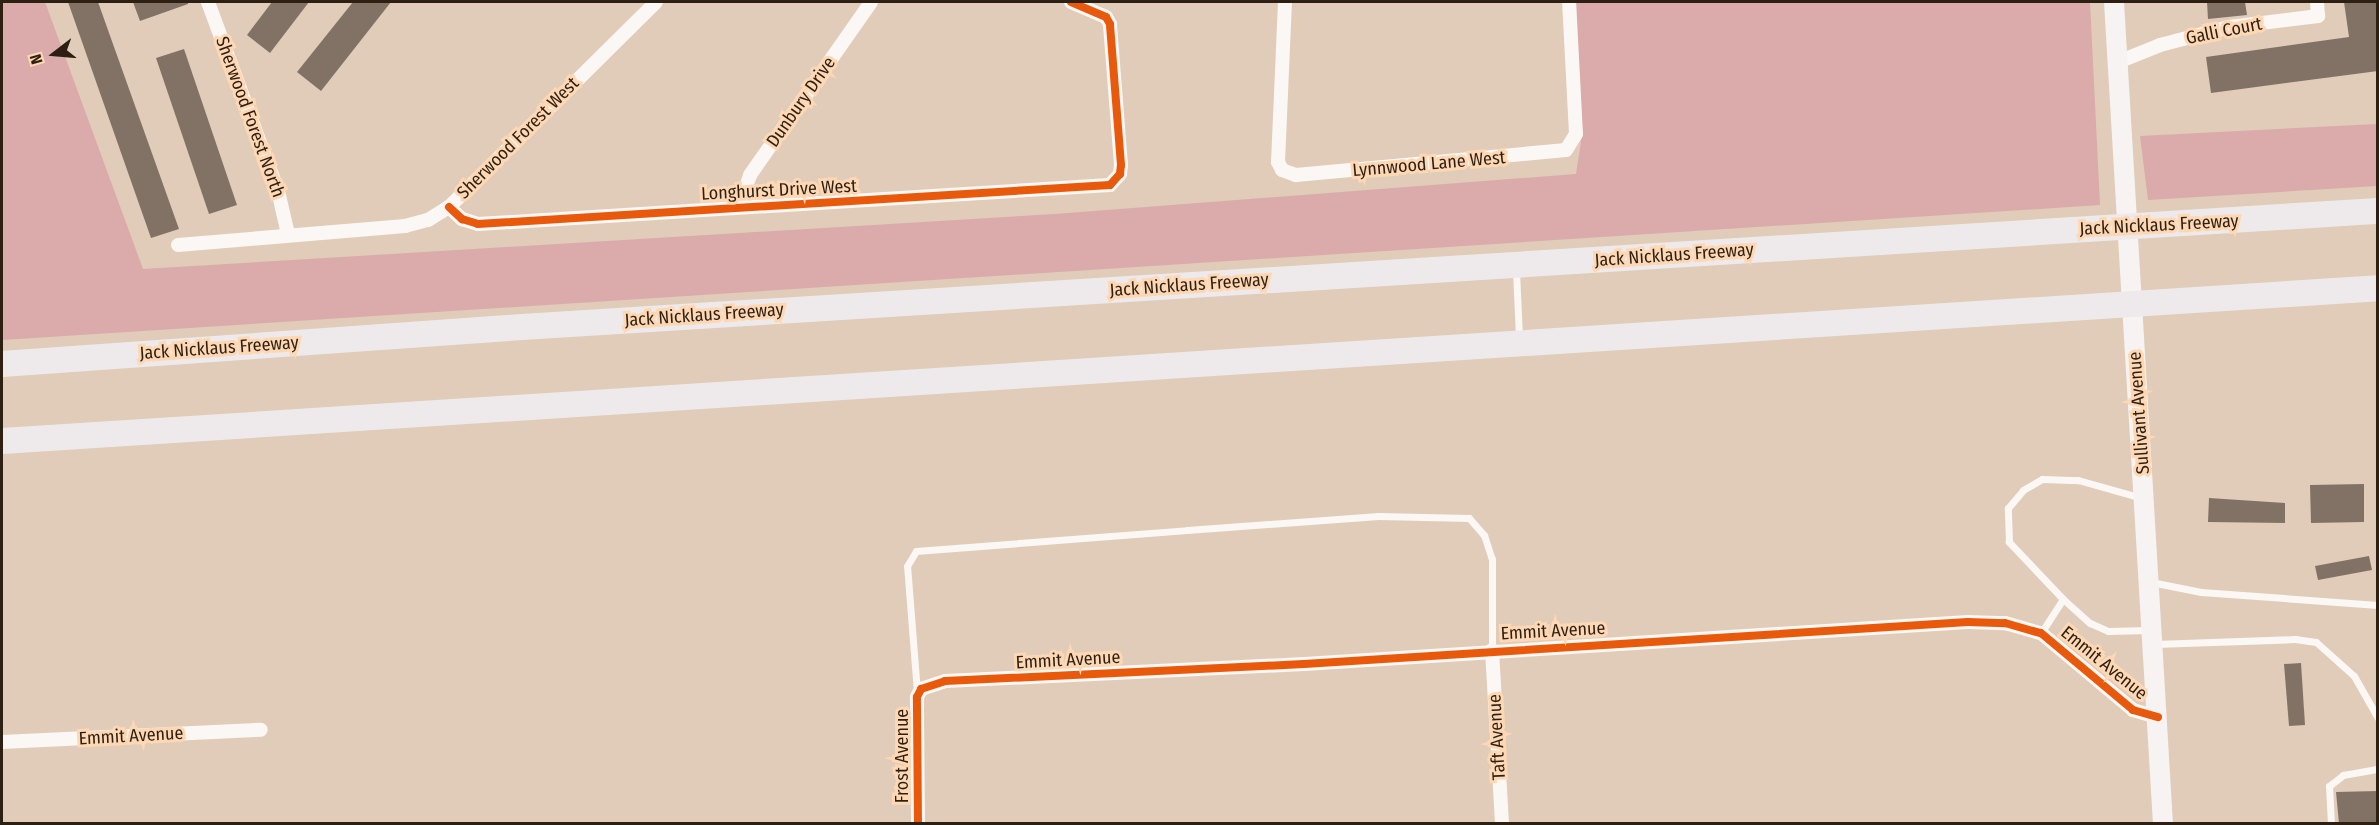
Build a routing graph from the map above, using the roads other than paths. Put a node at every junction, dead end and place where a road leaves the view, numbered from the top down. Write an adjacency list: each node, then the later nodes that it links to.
1 (208, 2): 13 (street, Sherwood Forest North)
2 (656, 2): 10 (street, Sherwood Forest West)
3 (871, 2): 11 (street, Dunbury Drive)
4 (1071, 2): 11 (street, Longhurst Drive West)
5 (1285, 2): 6 (street, Lynnwood Lane West)
6 (1569, 2)
7 (2114, 2): 9 (street, Sullivant Avenue)
8 (2317, 2): 9 (street, Galli Court)
9 (2118, 62): 22 (street, Sullivant Avenue)
10 (449, 207): 11 (street, Longhurst Drive West); 13 (street, Sherwood Forest West)
11 (738, 207)
12 (2378, 211): 15 (highway, Jack Nicklaus Freeway)
13 (288, 234): 14 (street, Sherwood Forest West)
14 (178, 245)
15 (1516, 264): 17 (lane); 18 (highway, Jack Nicklaus Freeway)
16 (2378, 288): 17 (highway)
17 (1519, 343): 19 (highway)
18 (2, 364)
19 (101, 434): 20 (highway); 21 (highway)
20 (2, 441)
21 (2, 446)
22 (2144, 499): 23 (street, Sullivant Avenue); 24 (lane)
23 (2151, 582): 25 (lane); 27 (street, Sullivant Avenue)
24 (2063, 599): 26 (lane); 27 (lane)
25 (2378, 605)
26 (2041, 633): 28 (street, Emmit Avenue); 30 (street, Emmit Avenue)
27 (2154, 637): 30 (street, Sullivant Avenue); 31 (lane)
28 (1492, 650): 29 (street, Emmit Avenue); 29 (lane); 36 (street, Taft Avenue)
29 (919, 693): 35 (street, Frost Avenue)
30 (2158, 717): 37 (street, Sullivant Avenue)
31 (2378, 718)
32 (261, 730): 33 (street, Emmit Avenue)
33 (2, 742)
34 (2378, 769): 38 (lane)
35 (918, 824)
36 (1502, 824)
37 (2163, 824)
38 (2331, 824)

